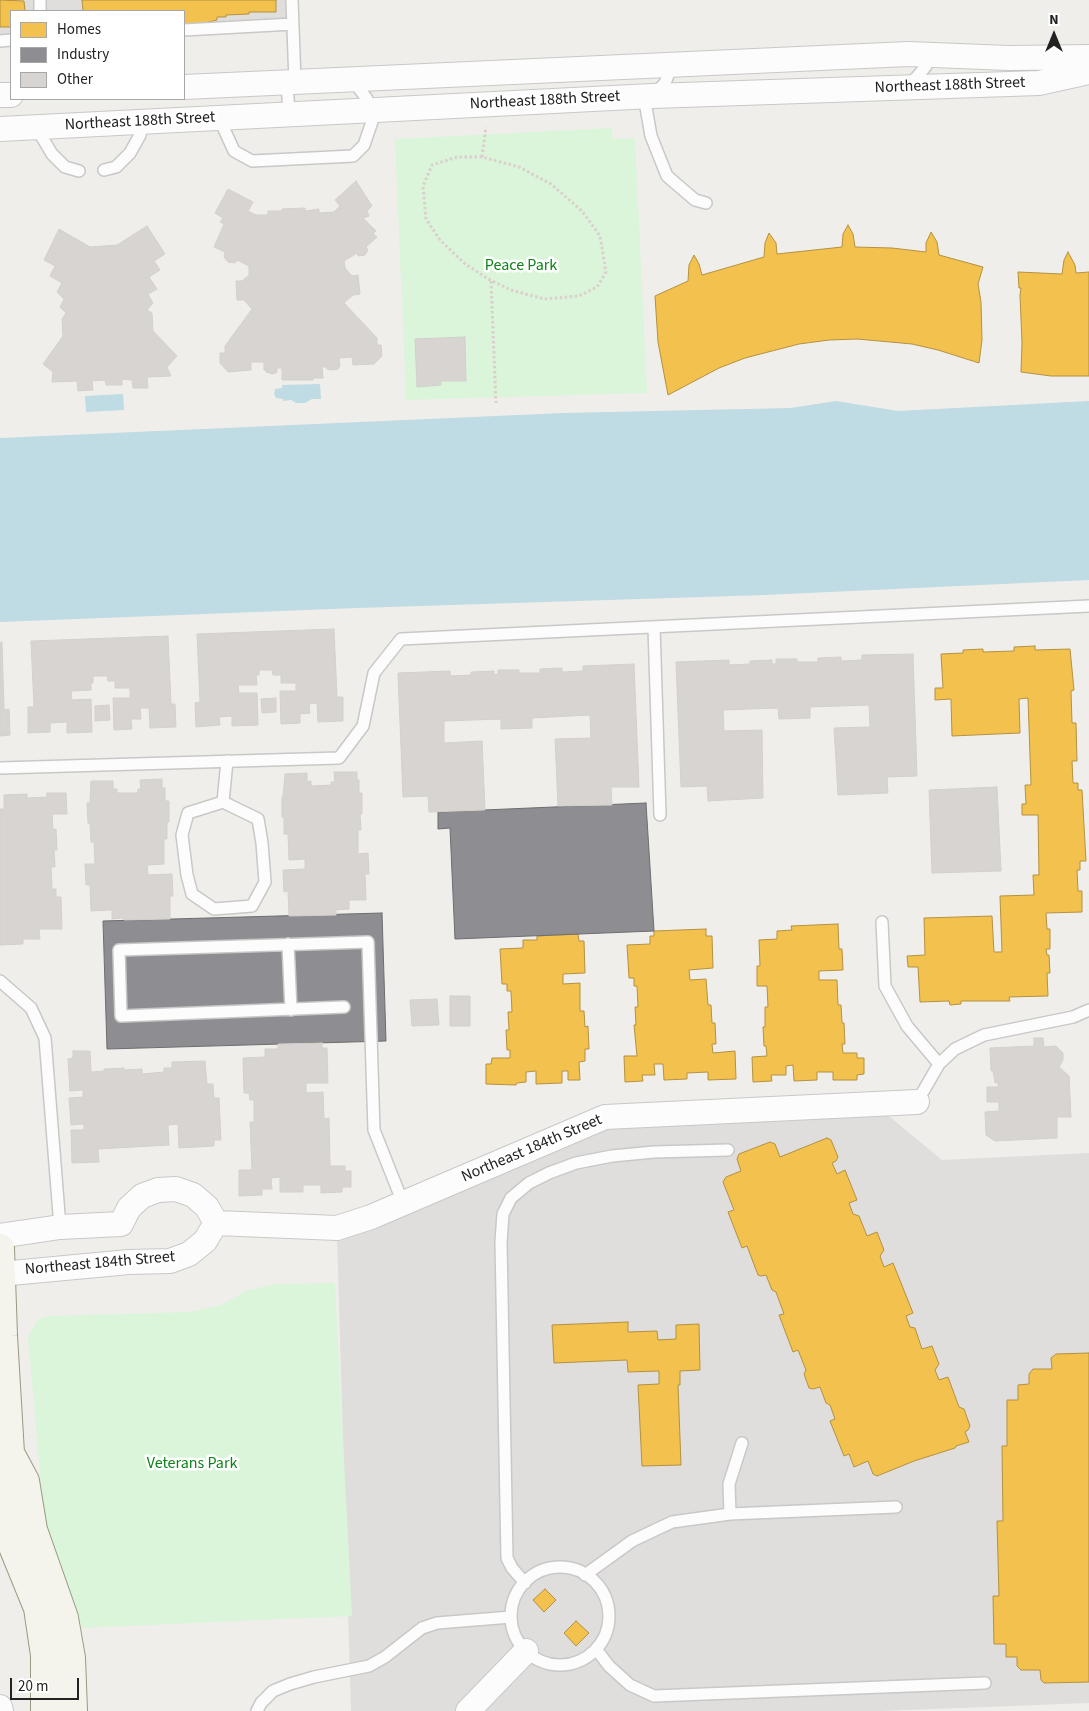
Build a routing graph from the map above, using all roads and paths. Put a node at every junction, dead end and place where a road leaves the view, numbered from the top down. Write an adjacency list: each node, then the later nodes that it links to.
1 (292, 0): 2 (lane)
2 (293, 24): 3 (lane); 10 (lane)
3 (185, 30)
4 (929, 55): 5 (street, Northeast 188th Street); 7 (street, Northeast 188th Street); 13 (lane)
5 (986, 57): 6 (street, Northeast 188th Street); 11 (lane)
6 (1089, 57)
7 (672, 65): 9 (street, Northeast 188th Street); 14 (lane)
8 (1089, 72): 11 (street, Northeast 188th Street)
9 (352, 79): 10 (street, Northeast 188th Street); 16 (lane)
10 (291, 82): 12 (street, Northeast 188th Street); 17 (lane)
11 (1008, 84): 13 (street, Northeast 188th Street)
12 (185, 87)
13 (903, 88): 14 (street, Northeast 188th Street)
14 (648, 96): 15 (street, Northeast 188th Street); 25 (lane)
15 (488, 104): 16 (street, Northeast 188th Street); 22 (path)
16 (372, 110): 17 (street, Northeast 188th Street); 18 (lane)
17 (289, 114): 18 (street, Northeast 188th Street)
18 (219, 118): 19 (street, Northeast 188th Street)
19 (143, 122): 20 (street, Northeast 188th Street); 23 (lane)
20 (36, 127): 21 (street, Northeast 188th Street); 24 (lane)
21 (0, 129)
22 (482, 157): 26 (path); 26 (path)
23 (104, 170)
24 (79, 171)
25 (706, 203)
26 (491, 281): 27 (path)
27 (496, 403)
28 (1089, 606): 29 (lane)
29 (654, 627): 30 (lane); 33 (lane)
30 (227, 761): 31 (lane); 32 (lane)
31 (0, 768)
32 (222, 802): 32 (lane)
33 (660, 815)
34 (882, 922): 40 (lane)
35 (288, 944): 38 (lane); 38 (lane); 43 (lane)
36 (0, 981): 45 (lane)
37 (344, 1007): 38 (lane)
38 (291, 1010)
39 (1089, 1010): 40 (lane)
40 (939, 1064): 41 (lane)
41 (917, 1102): 43 (street, Northeast 184th Street)
42 (728, 1150): 53 (lane)
43 (403, 1203): 44 (street, Northeast 184th Street)
44 (216, 1223): 45 (street); 47 (street, Northeast 184th Street)
45 (60, 1227): 46 (street)
46 (0, 1236)
47 (0, 1265): 49 (street)
48 (742, 1443): 51 (lane)
49 (10, 1453): 60 (street); 61 (street)
50 (896, 1507): 51 (lane)
51 (730, 1514): 52 (lane)
52 (585, 1574): 53 (lane); 55 (lane)
53 (525, 1583): 54 (lane)
54 (511, 1617): 56 (lane); 62 (lane)
55 (596, 1649): 56 (lane); 57 (lane)
56 (526, 1651): 63 (street)
57 (985, 1683)
58 (0, 1707): 59 (street)
59 (1, 1711)
60 (45, 1711)
61 (73, 1711)
62 (257, 1711)
63 (468, 1711)

